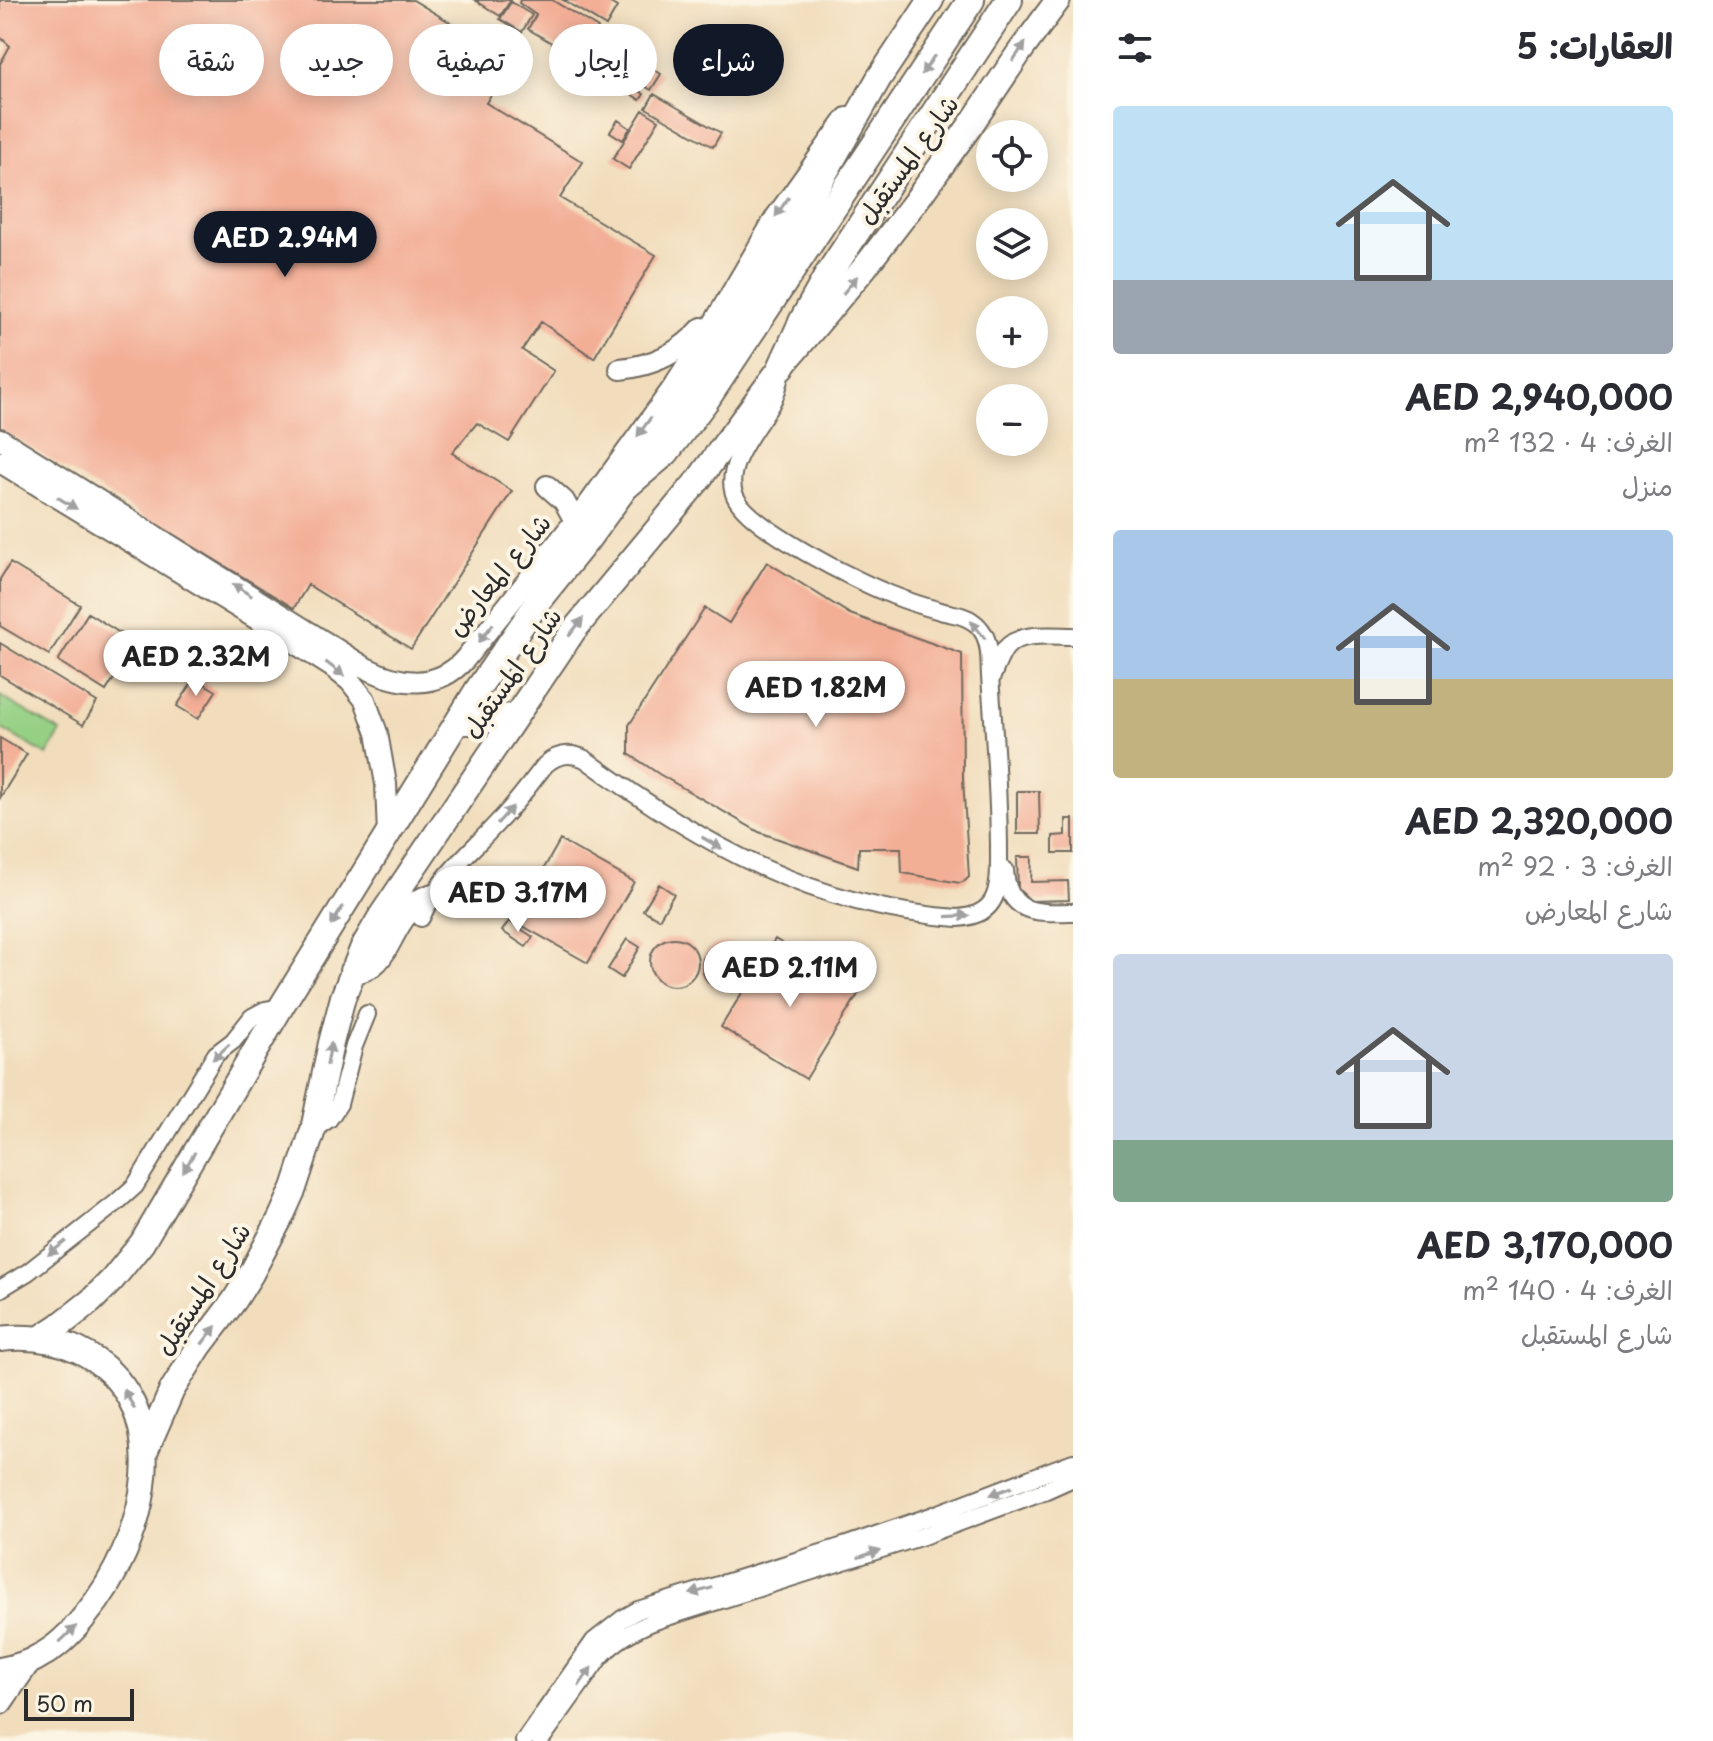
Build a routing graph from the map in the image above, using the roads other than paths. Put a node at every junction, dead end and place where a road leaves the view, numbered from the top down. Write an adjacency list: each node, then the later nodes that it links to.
1 (931, 0): 5 (main road, شارع المستقبل)
2 (971, 0): 11 (highway, one-way to 11)
3 (1009, 0): 7 (highway)
4 (1058, 0): 7 (main road, شارع المستقبل, one-way to 4)
5 (879, 78): 6 (street, شارع المعارض, one-way to 6); 11 (main road, شارع المستقبل)
6 (731, 294): 8 (street); 13 (street, شارع المعارض, one-way to 13)
7 (782, 366): 16 (street, one-way to 7); 17 (main road, شارع المستقبل, one-way to 7)
8 (620, 369)
9 (0, 439): 14 (street, شارع المعارض, one-way to 9)
10 (0, 462): 20 (street, one-way to 20)
11 (627, 485): 13 (main road, شارع المستقبل)
12 (547, 486): 13 (street)
13 (580, 531): 14 (main road); 18 (main road, شارع المستقبل)
14 (548, 555)
15 (1073, 636): 16 (street)
16 (990, 680): 19 (street)
17 (516, 715): 18 (main road); 24 (main road, شارع المستقبل)
18 (459, 722): 20 (main road, شارع المستقبل)
19 (999, 841): 21 (street, one-way to 19); 22 (street)
20 (383, 842): 25 (main road, شارع المستقبل, one-way to 25)
21 (433, 896): 23 (street); 24 (main road)
22 (1073, 912)
23 (421, 918)
24 (352, 971): 27 (main road, شارع المستقبل, one-way to 24)
25 (281, 1007): 28 (street, one-way to 28); 30 (main road, شارع المستقبل, one-way to 30)
26 (367, 1014): 27 (street)
27 (313, 1130): 31 (main road, شارع المستقبل, one-way to 27)
28 (0, 1289)
29 (0, 1339): 30 (main road)
30 (39, 1339): 31 (main road, one-way to 30)
31 (145, 1452): 34 (main road, one-way to 31)
32 (1073, 1462): 37 (street, one-way to 37)
33 (1073, 1478): 38 (street, one-way to 33)
34 (27, 1663): 35 (main road); 36 (main road)
35 (0, 1670)
36 (0, 1702)
37 (524, 1741)
38 (540, 1741)

